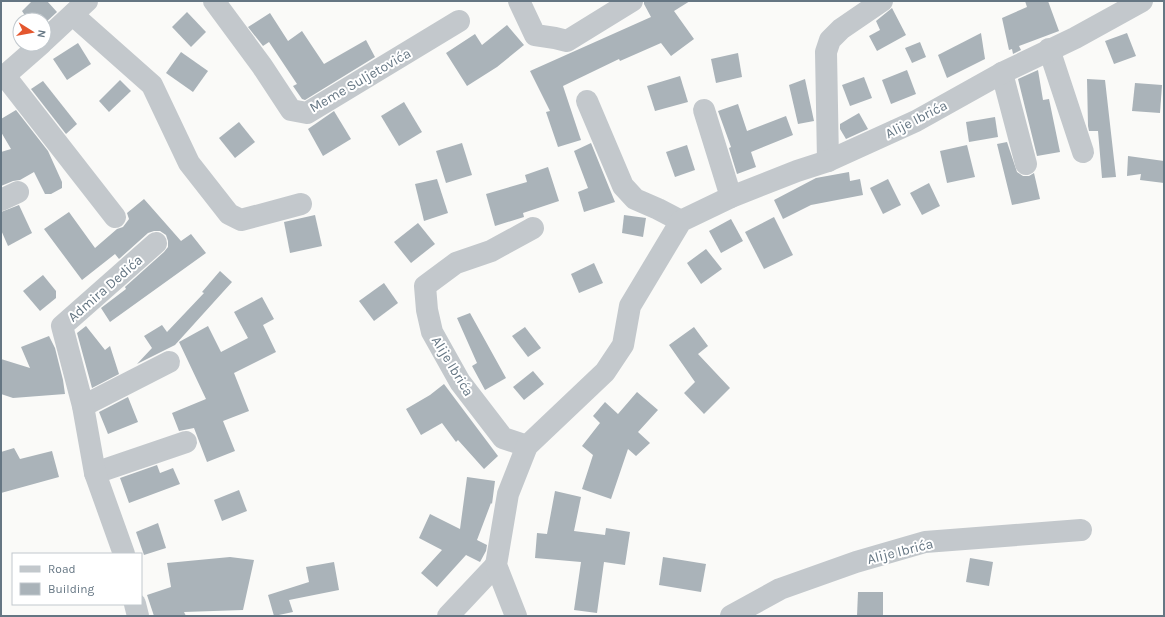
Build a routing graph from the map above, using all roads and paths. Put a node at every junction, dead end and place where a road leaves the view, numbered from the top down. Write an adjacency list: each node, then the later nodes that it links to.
1 (214, 1): 7 (street, Meme Suljetovića)
2 (519, 1): 3 (street)
3 (632, 1)
4 (882, 1): 16 (street)
5 (1142, 1): 9 (street, Alije Ibrića)
6 (80, 8): 8 (street); 19 (street)
7 (459, 21)
8 (52, 34)
9 (1049, 50): 11 (street, Alije Ibrića); 15 (street)
10 (32, 52): 12 (street)
11 (1002, 72): 16 (street, Alije Ibrića); 17 (street)
12 (3, 78): 20 (street)
13 (588, 101): 21 (street)
14 (704, 110): 18 (street)
15 (1083, 152)
16 (828, 161): 18 (street, Alije Ibrića)
17 (1026, 164)
18 (731, 197): 21 (street, Alije Ibrića)
19 (301, 204)
20 (115, 217)
21 (681, 221): 27 (street)
22 (533, 228): 27 (street, Alije Ibrića)
23 (156, 243): 25 (street, Admira Dedića)
24 (168, 362): 25 (street)
25 (83, 406): 28 (street, Admira Dedića)
26 (186, 442): 28 (street)
27 (527, 446): 31 (street)
28 (95, 473): 30 (street, Admira Dedića)
29 (1081, 530): 36 (street, Alije Ibrića)
30 (124, 553)
31 (496, 565): 34 (street); 35 (street)
32 (135, 605): 33 (street)
33 (138, 616)
34 (448, 616)
35 (516, 616)
36 (731, 616)

